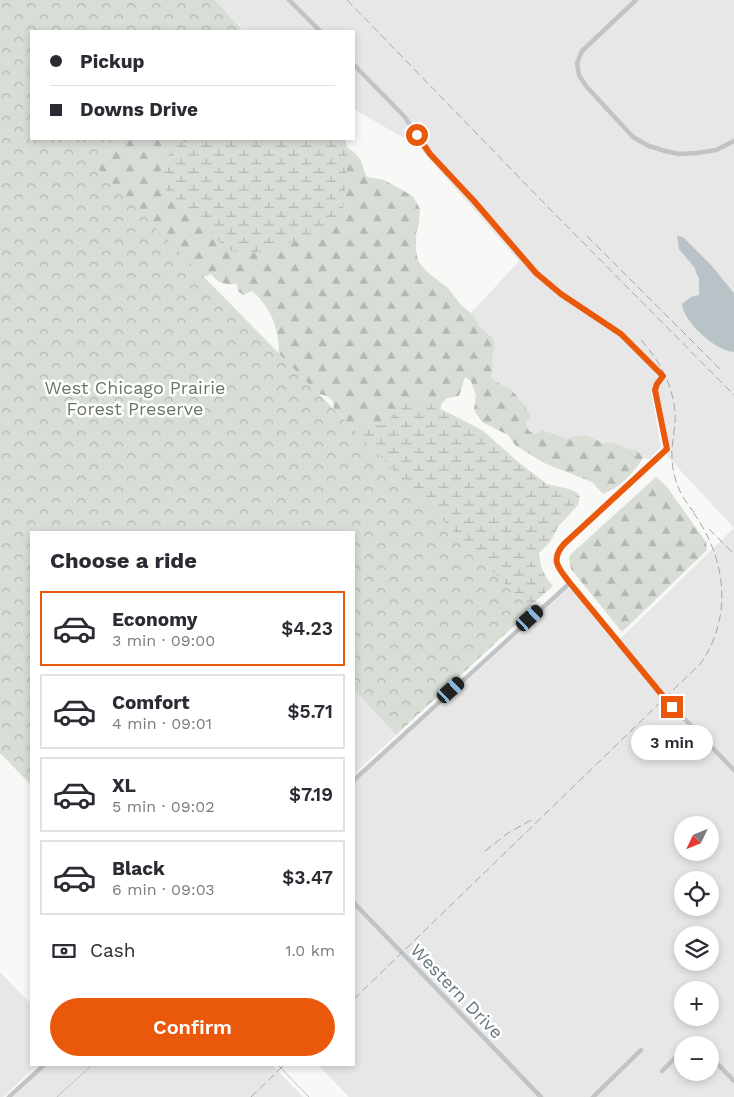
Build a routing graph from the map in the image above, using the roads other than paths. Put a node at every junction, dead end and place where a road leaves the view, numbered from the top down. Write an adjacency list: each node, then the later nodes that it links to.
1 (289, 0): 3 (street)
2 (636, 0): 5 (street)
3 (319, 30)
4 (355, 66): 6 (street)
5 (734, 141)
6 (570, 583): 7 (street); 8 (street)
7 (734, 770)
8 (355, 779)
9 (355, 904): 17 (street, Western Drive)
10 (641, 1050): 18 (street)
11 (674, 1059): 14 (street)
12 (719, 1065): 15 (street)
13 (43, 1066): 16 (street)
14 (662, 1071)
15 (734, 1081)
16 (9, 1097)
17 (541, 1097)
18 (593, 1097)

